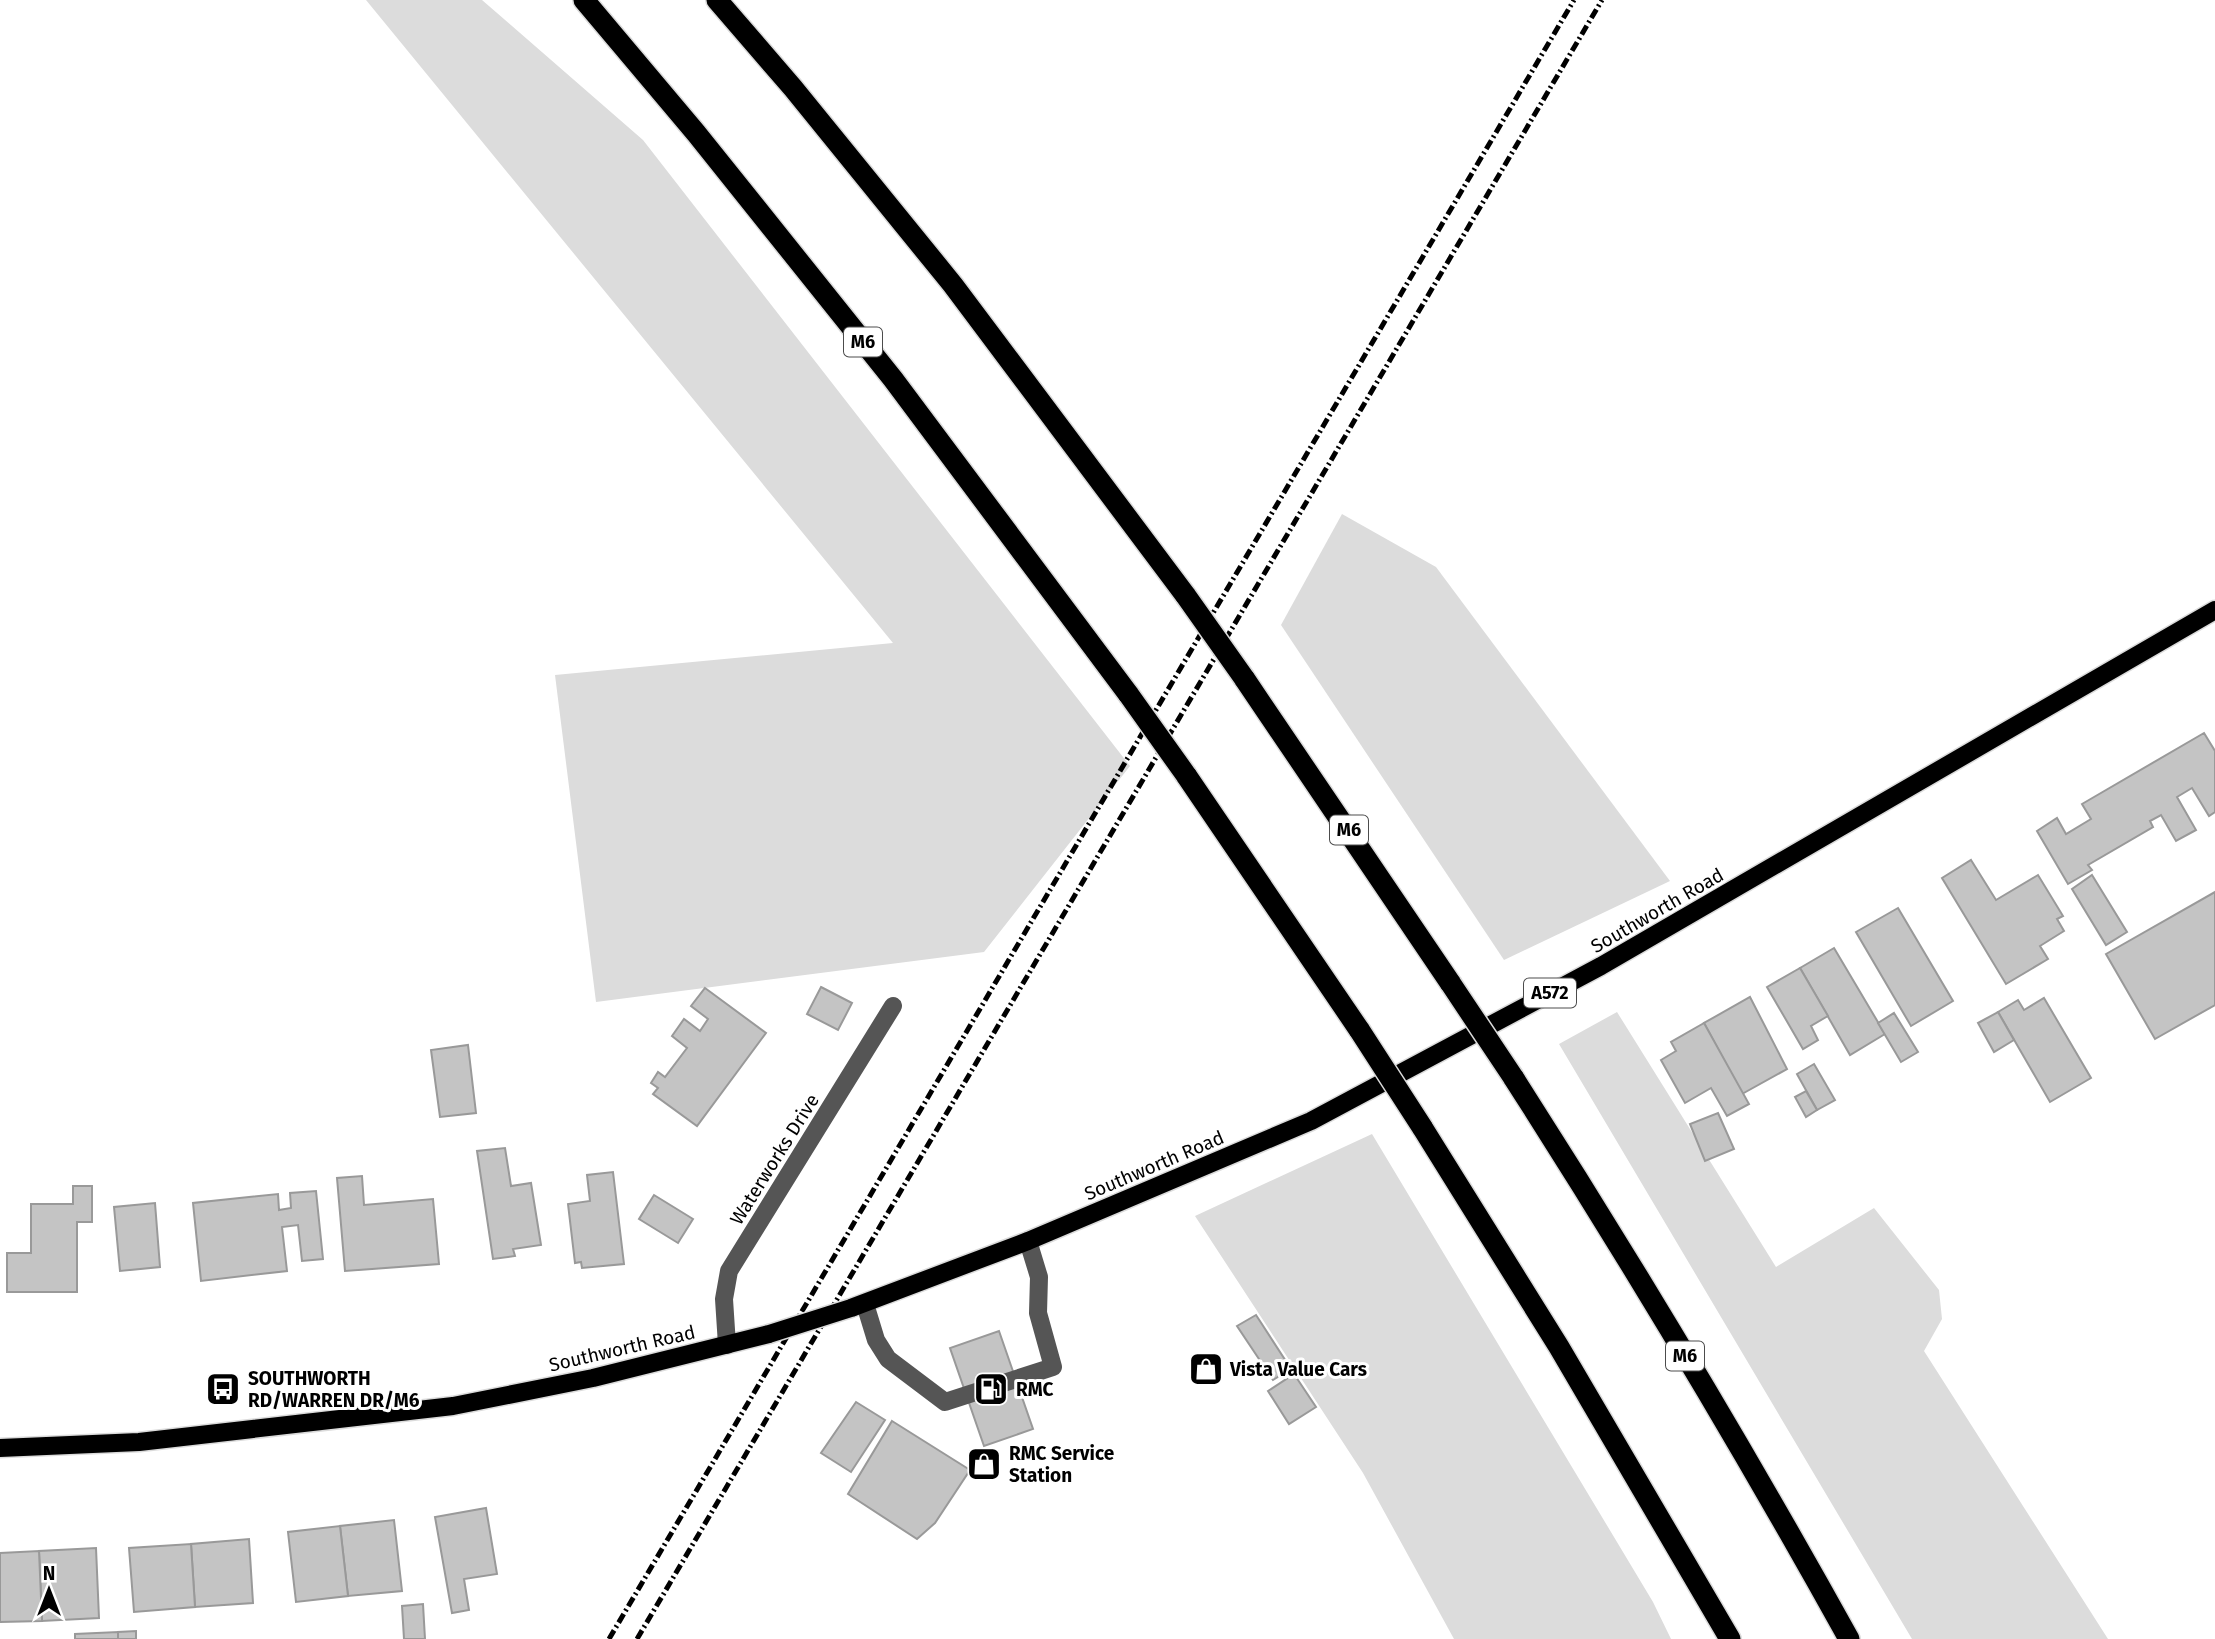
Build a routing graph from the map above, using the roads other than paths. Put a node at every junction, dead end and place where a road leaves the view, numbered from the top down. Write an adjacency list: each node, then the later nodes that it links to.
1 (584, 0): 9 (highway, M6, bridge)
2 (718, 0): 10 (highway, M6, bridge)
3 (2215, 610): 5 (main road, Southworth Road / A572)
4 (893, 1006): 7 (street, Waterworks Drive)
5 (1028, 1241): 6 (main road, Southworth Road / A572); 6 (street)
6 (858, 1306): 7 (main road, Southworth Road / A572, bridge)
7 (727, 1345): 8 (main road, Southworth Road / A572)
8 (0, 1448)
9 (1730, 1639)
10 (1849, 1639)

